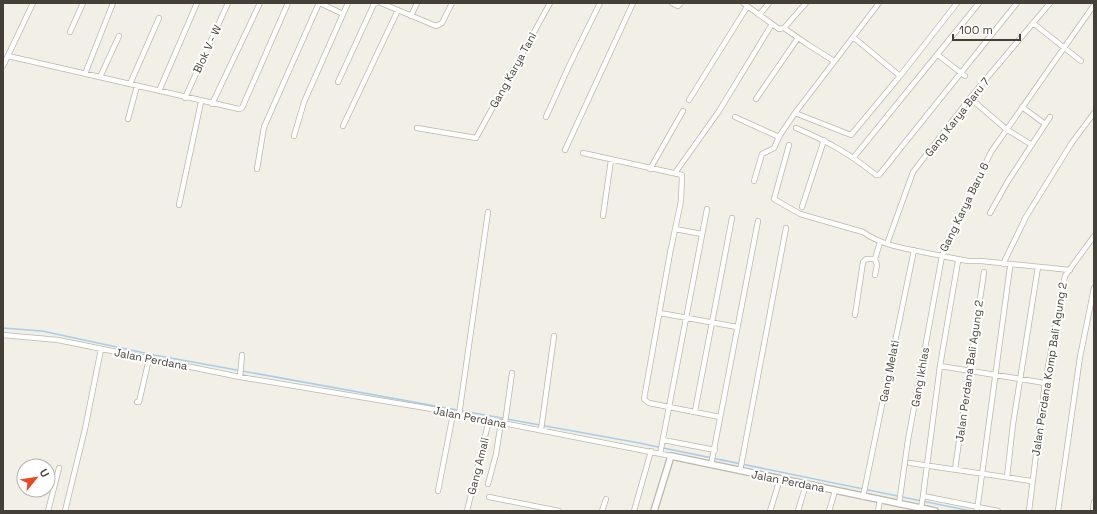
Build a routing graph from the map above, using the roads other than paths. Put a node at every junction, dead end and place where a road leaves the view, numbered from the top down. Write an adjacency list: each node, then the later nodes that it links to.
1 (33, 3): 43 (street)
2 (83, 3): 37 (street)
3 (113, 3): 47 (street)
4 (197, 3): 54 (street)
5 (228, 3): 55 (street, Blok V - W)
6 (260, 3): 60 (street)
7 (288, 3): 60 (street)
8 (320, 3): 30 (street); 83 (street)
9 (348, 3): 30 (street)
10 (377, 3): 51 (street)
11 (381, 3): 29 (street)
12 (417, 3): 32 (street)
13 (452, 3): 32 (street)
14 (550, 3): 71 (street, Gang Karya Tani)
15 (600, 3): 65 (street)
16 (633, 3): 79 (street)
17 (672, 3): 18 (street)
18 (681, 3)
19 (743, 3): 28 (street)
20 (769, 3): 31 (street)
21 (806, 3): 36 (street)
22 (879, 3): 39 (street)
23 (957, 3): 49 (street)
24 (979, 3): 42 (street)
25 (1017, 3): 48 (street)
26 (1050, 3): 34 (street, Gang Karya Baru 7)
27 (1094, 5): 41 (street, Gang Karya Baru 6)
28 (747, 7): 31 (street); 58 (street)
29 (398, 10): 32 (street); 70 (street)
30 (343, 14): 74 (street)
31 (759, 15): 35 (street)
32 (411, 16)
33 (159, 18): 52 (street)
34 (1032, 23): 41 (street); 56 (street, Gang Karya Baru 7)
35 (772, 24): 36 (street); 85 (street)
36 (784, 28): 40 (street)
37 (70, 32)
38 (119, 36): 50 (street)
39 (853, 37): 44 (street); 49 (street)
40 (798, 38): 44 (street); 57 (street)
41 (1063, 49): 45 (street); 61 (street, Gang Karya Baru 6)
42 (938, 55): 48 (street); 81 (street)
43 (6, 58): 46 (street); 47 (street)
44 (834, 61): 63 (street)
45 (1081, 61)
46 (3, 66)
47 (85, 74): 50 (street)
48 (963, 75): 81 (street)
49 (900, 76): 63 (street)
50 (100, 77): 52 (street)
51 (338, 82)
52 (130, 84): 53 (street)
53 (137, 86): 54 (street); 68 (street)
54 (159, 91): 55 (street)
55 (186, 97): 59 (street)
56 (970, 98): 73 (street); 100 (street, Gang Karya Baru 7)
57 (756, 99)
58 (689, 100)
59 (201, 102): 60 (street); 87 (street)
60 (212, 104)
61 (1022, 107): 69 (street); 73 (street, Gang Karya Baru 6)
62 (683, 111): 84 (street)
63 (795, 113): 75 (street)
64 (1094, 113): 105 (street)
65 (546, 117)
66 (735, 117): 75 (street)
67 (1050, 117): 69 (street)
68 (128, 119)
69 (1045, 124): 78 (street)
70 (343, 126)
71 (417, 128)
72 (796, 128): 76 (street)
73 (1006, 129): 78 (street); 102 (street, Gang Karya Baru 6)
74 (294, 136)
75 (779, 137): 86 (street)
76 (824, 140): 81 (street); 88 (street)
77 (789, 145): 99 (street, Gang Karya Baru 6)
78 (1032, 145): 91 (street)
79 (565, 150)
80 (583, 153): 82 (street)
81 (854, 157)
82 (611, 160): 84 (street); 92 (street)
83 (257, 169)
84 (650, 169): 85 (street)
85 (675, 173): 96 (street)
86 (754, 181)
87 (179, 205)
88 (802, 207)
89 (707, 209): 97 (street)
90 (488, 212): 132 (street)
91 (990, 213)
92 (604, 216)
93 (732, 218): 115 (street)
94 (758, 221): 116 (street)
95 (786, 228): 145 (street)
96 (675, 229): 97 (street); 112 (street)
97 (702, 234): 114 (street)
98 (1094, 236): 108 (street, Jalan Perdana Komp Bali Agung 2)
99 (880, 242): 100 (street, Gang Karya Baru 6); 103 (street)
100 (887, 244): 101 (street, Gang Karya Baru 6)
101 (914, 250): 102 (street, Gang Karya Baru 6); 156 (street, Gang Melati)
102 (942, 256): 105 (street); 161 (street, Gang Ikhlas)
103 (874, 259): 110 (street); 113 (street)
104 (958, 261): 122 (street)
105 (1003, 264): 107 (street)
106 (1010, 267): 126 (street)
107 (1038, 267): 108 (street); 127 (street)
108 (1070, 270): 128 (street, Jalan Perdana Komp Bali Agung 2)
109 (984, 272): 123 (street, Jalan Perdana Bali Agung 2)
110 (875, 276)
111 (1093, 289): 179 (street)
112 (660, 313): 114 (street); 130 (street)
113 (855, 315)
114 (685, 317): 115 (street); 130 (street)
115 (712, 322): 116 (street); 131 (street)
116 (737, 327): 134 (street)
117 (3, 335): 119 (street, Jalan Perdana)
118 (554, 336): 137 (street)
119 (101, 349): 121 (street, Jalan Perdana); 166 (street)
120 (242, 355): 124 (street)
121 (148, 359): 124 (street, Jalan Perdana); 129 (street)
122 (940, 366): 123 (street); 144 (street)
123 (969, 371): 126 (street); 147 (street, Jalan Perdana Bali Agung 2)
124 (241, 373): 133 (street, Jalan Perdana)
125 (512, 373): 136 (street)
126 (995, 375): 127 (street); 148 (street)
127 (1020, 380): 128 (street); 149 (street)
128 (1046, 383): 151 (street, Jalan Perdana Komp Bali Agung 2)
129 (136, 402)
130 (669, 407): 131 (street); 138 (street)
131 (695, 411): 134 (street)
132 (459, 412): 133 (street, Jalan Perdana); 135 (street, Jalan Perdana)
133 (453, 414): 154 (street)
134 (720, 417): 140 (street)
135 (489, 420): 136 (street, Jalan Perdana); 167 (street, Gang Amali)
136 (503, 423): 137 (street, Jalan Perdana); 152 (street)
137 (541, 429): 139 (street, Jalan Perdana)
138 (662, 447): 139 (street, Jalan Perdana); 140 (street); 141 (street, Jalan Perdana)
139 (651, 451): 170 (street)
140 (714, 451): 142 (street)
141 (671, 456): 142 (street, Jalan Perdana); 171 (street)
142 (712, 463): 145 (street, Jalan Perdana)
143 (910, 463): 144 (street)
144 (926, 465): 147 (street); 157 (street)
145 (741, 467): 150 (street, Jalan Perdana)
146 (59, 468): 165 (street)
147 (955, 469): 148 (street)
148 (981, 473): 149 (street); 164 (street)
149 (1007, 477): 151 (street)
150 (780, 479): 153 (street, Jalan Perdana); 172 (street)
151 (1032, 481): 178 (street, Jalan Perdana Komp Bali Agung 2)
152 (488, 484)
153 (806, 484): 155 (street, Jalan Perdana); 173 (street)
154 (438, 491)
155 (835, 491): 156 (street, Jalan Perdana); 174 (street)
156 (864, 492): 160 (street, Jalan Perdana)
157 (923, 496): 163 (street); 164 (street)
158 (489, 497): 168 (street)
159 (606, 499): 169 (street)
160 (880, 500): 161 (street, Jalan Perdana); 175 (street)
161 (899, 502): 163 (street, Jalan Perdana)
162 (1094, 502): 180 (street)
163 (921, 507): 176 (street, Jalan Perdana)
164 (977, 509): 177 (street)
165 (48, 511)
166 (65, 511)
167 (467, 511)
168 (559, 511)
169 (602, 511)
170 (634, 511)
171 (654, 511)
172 (770, 511)
173 (798, 511)
174 (829, 511)
175 (878, 511)
176 (935, 511)
177 (998, 511)
178 (1029, 511)
179 (1058, 511)
180 (1093, 511)

